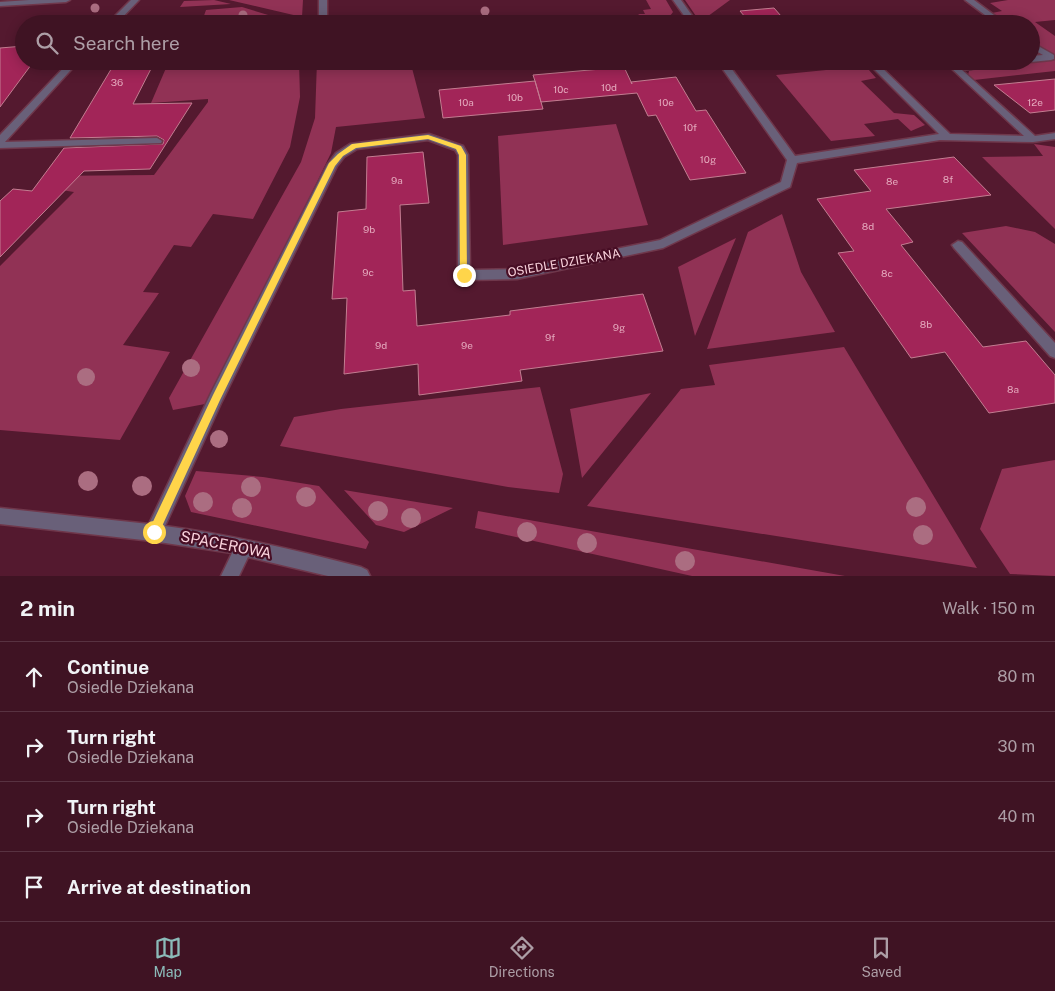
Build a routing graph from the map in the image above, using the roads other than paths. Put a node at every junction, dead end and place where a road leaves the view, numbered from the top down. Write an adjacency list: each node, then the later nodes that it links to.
1 (66, 0): 6 (street)
2 (135, 0): 7 (street)
3 (323, 0): 8 (street)
4 (677, 0): 9 (street)
5 (969, 0): 10 (street)
6 (0, 4)
7 (120, 15)
8 (323, 15)
9 (688, 15)
10 (990, 15)
11 (1040, 50): 12 (street)
12 (1040, 58)
13 (67, 70): 20 (street)
14 (727, 70): 23 (street)
15 (879, 70): 18 (street)
16 (957, 70): 19 (street)
17 (1055, 136): 19 (street)
18 (948, 138): 19 (street); 23 (street)
19 (1033, 139)
20 (0, 141)
21 (156, 141): 22 (street)
22 (0, 145)
23 (792, 160): 27 (street, OSIEDLE DZIEKANA)
24 (958, 244): 25 (street)
25 (1055, 352)
26 (0, 516): 27 (street, SPACEROWA)
27 (154, 532): 28 (street, SPACEROWA)
28 (244, 547): 29 (street, SPACEROWA); 30 (street)
29 (322, 571): 31 (street, SPACEROWA)
30 (230, 576)
31 (361, 576)

